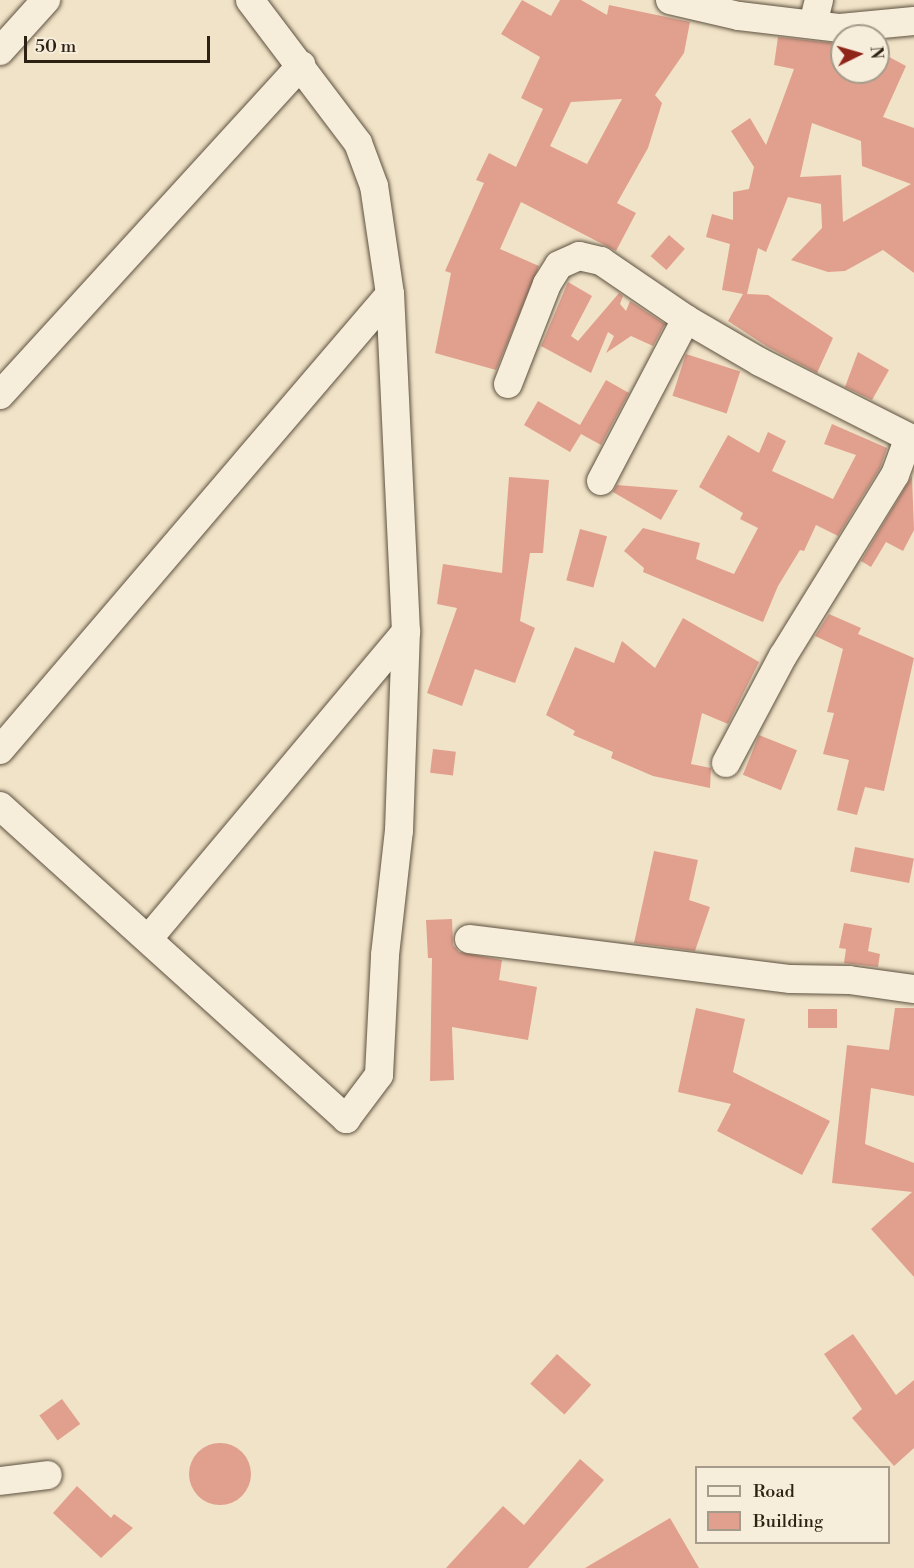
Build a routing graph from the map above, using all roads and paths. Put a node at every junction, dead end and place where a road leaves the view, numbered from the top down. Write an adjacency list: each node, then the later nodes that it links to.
1 (46, 0): 6 (street)
2 (250, 0): 7 (street)
3 (670, 0): 4 (street)
4 (816, 12): 5 (street)
5 (914, 21)
6 (0, 51)
7 (301, 65): 8 (street); 11 (street)
8 (390, 294): 14 (street); 15 (street)
9 (686, 319): 10 (street); 12 (street); 13 (street)
10 (508, 384)
11 (0, 395)
12 (912, 439): 16 (street)
13 (601, 482)
14 (406, 632): 18 (street); 18 (street)
15 (0, 750)
16 (726, 763)
17 (0, 806): 18 (street)
18 (149, 939)
19 (469, 939): 20 (street)
20 (914, 989)
21 (48, 1475): 22 (street)
22 (0, 1481)

